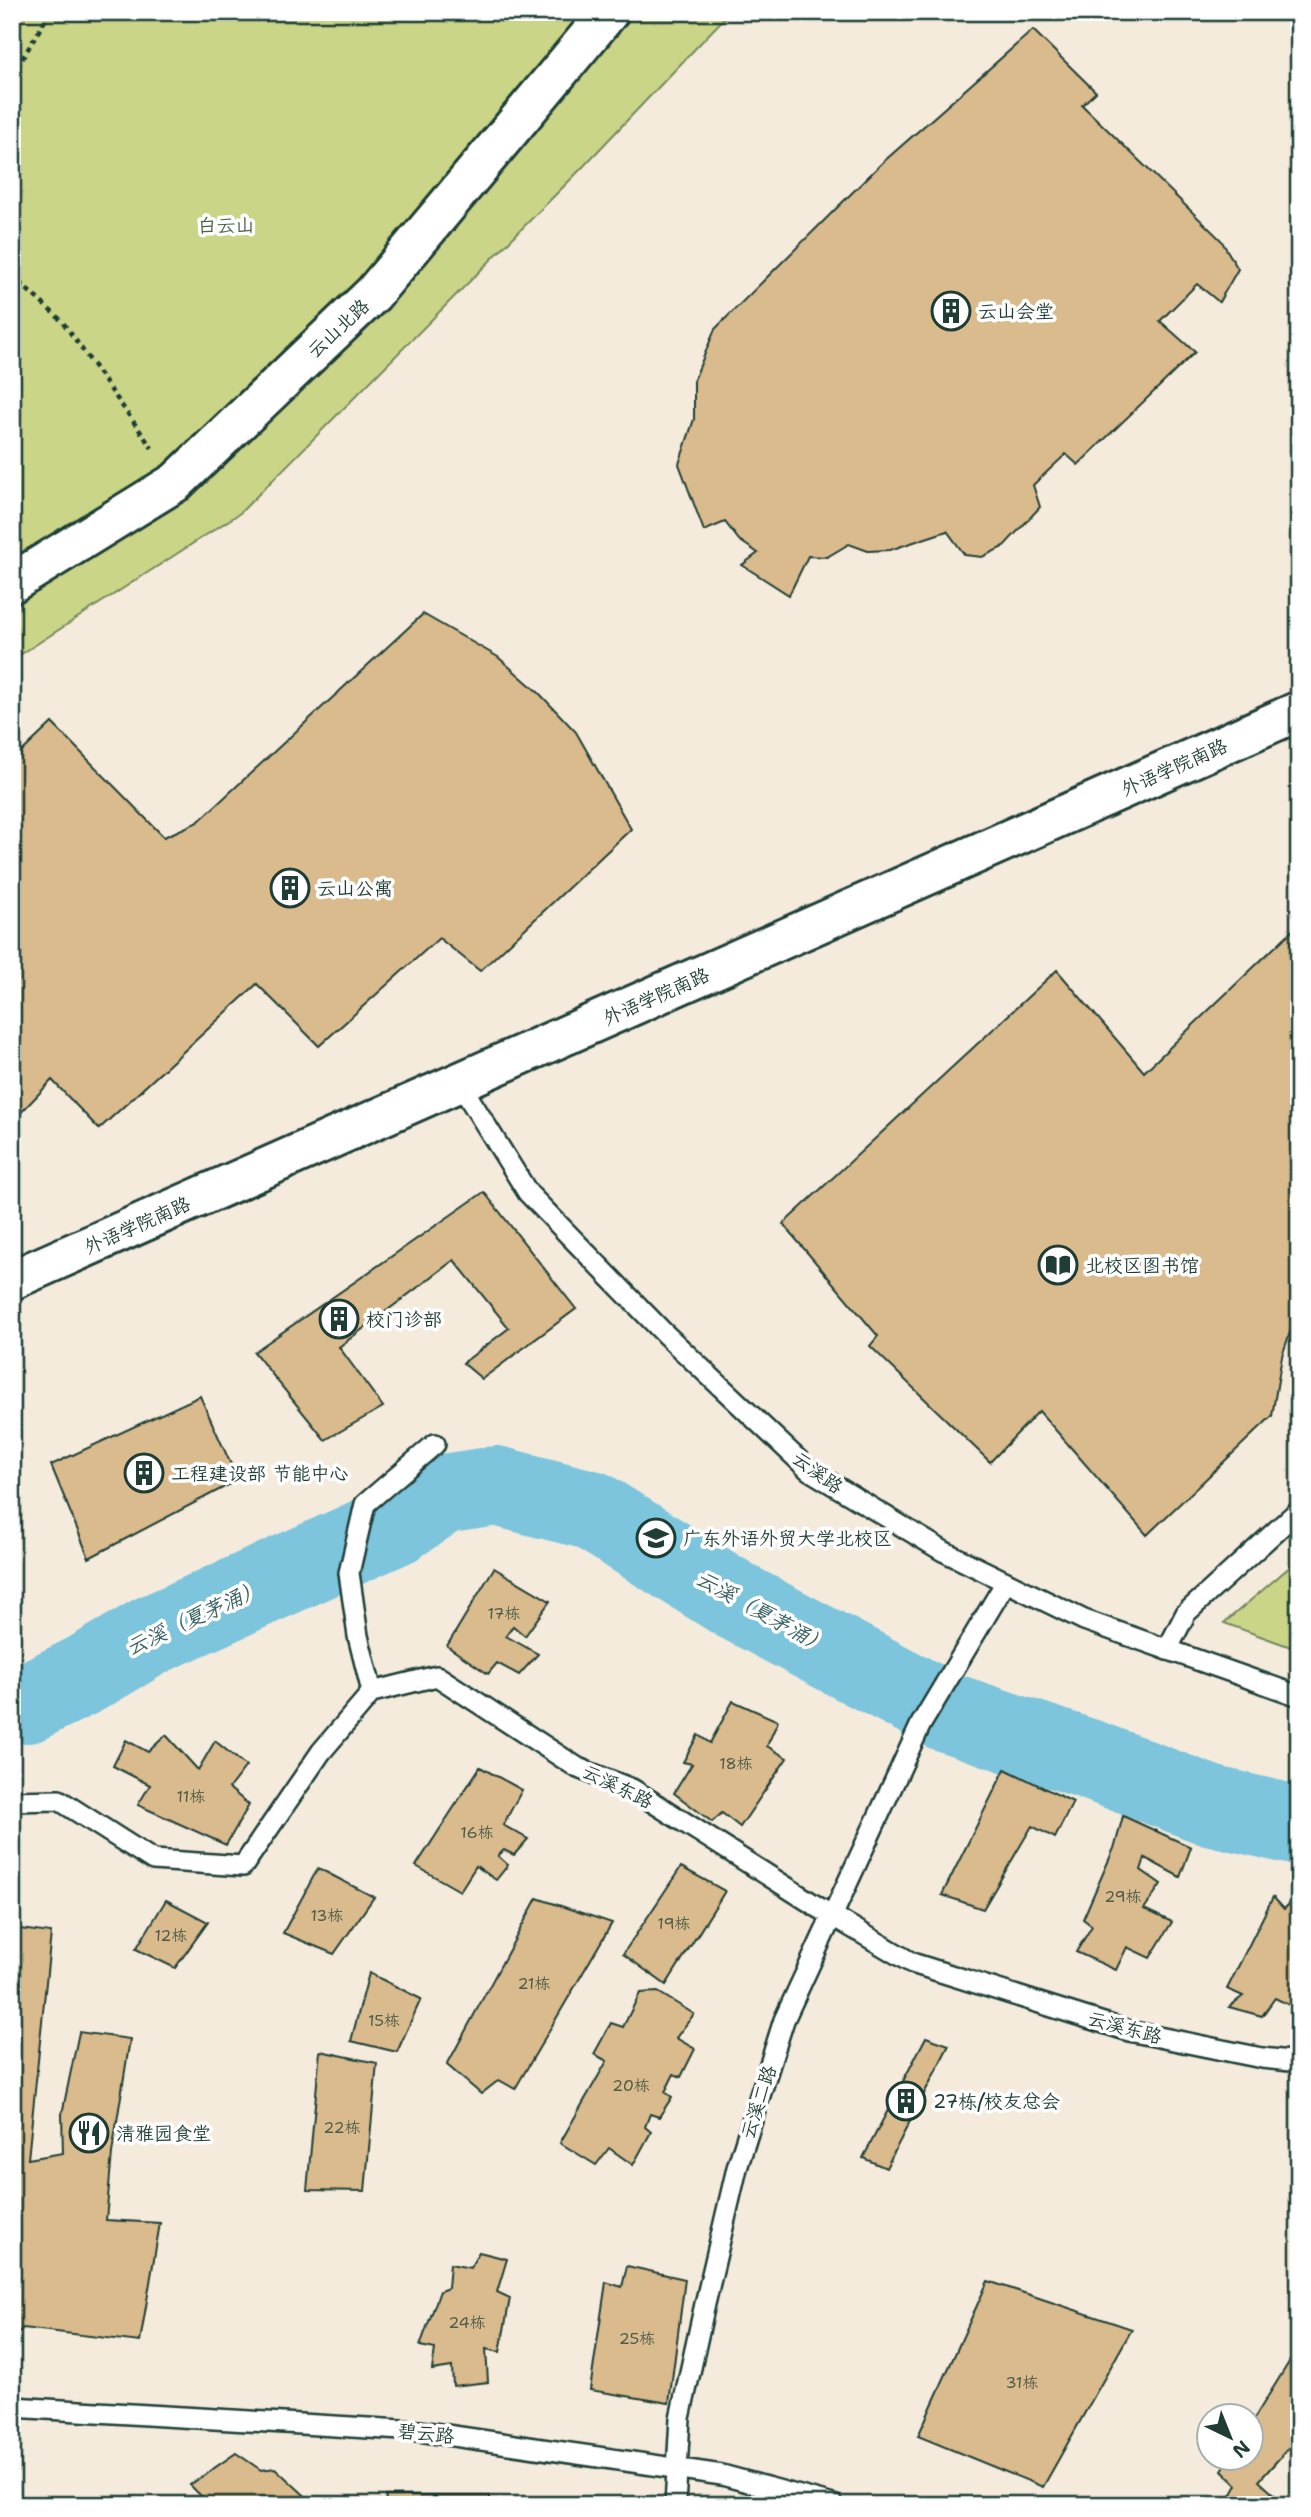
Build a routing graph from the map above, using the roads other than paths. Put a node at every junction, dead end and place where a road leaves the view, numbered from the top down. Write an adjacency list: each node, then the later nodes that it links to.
1 (609, 12): 2 (street, 云山北路)
2 (12, 583)
3 (1299, 711): 4 (street, 外语学院南路)
4 (459, 1082): 5 (street, 外语学院南路); 8 (lane, 云溪路)
5 (12, 1280)
6 (435, 1444): 10 (lane)
7 (1299, 1510): 9 (lane)
8 (1006, 1582): 9 (lane, 云溪路); 13 (lane, 云溪二路)
9 (1167, 1650): 11 (lane, 云溪路)
10 (372, 1692): 12 (lane); 13 (lane, 云溪东路)
11 (1299, 1696)
12 (12, 1801)
13 (832, 1916): 14 (lane, 云溪东路); 16 (lane, 云溪二路)
14 (1299, 2062)
15 (12, 2407): 16 (lane, 碧云路)
16 (677, 2469): 17 (lane, 云溪二路); 18 (lane, 碧云路)
17 (675, 2505)
18 (833, 2505)

